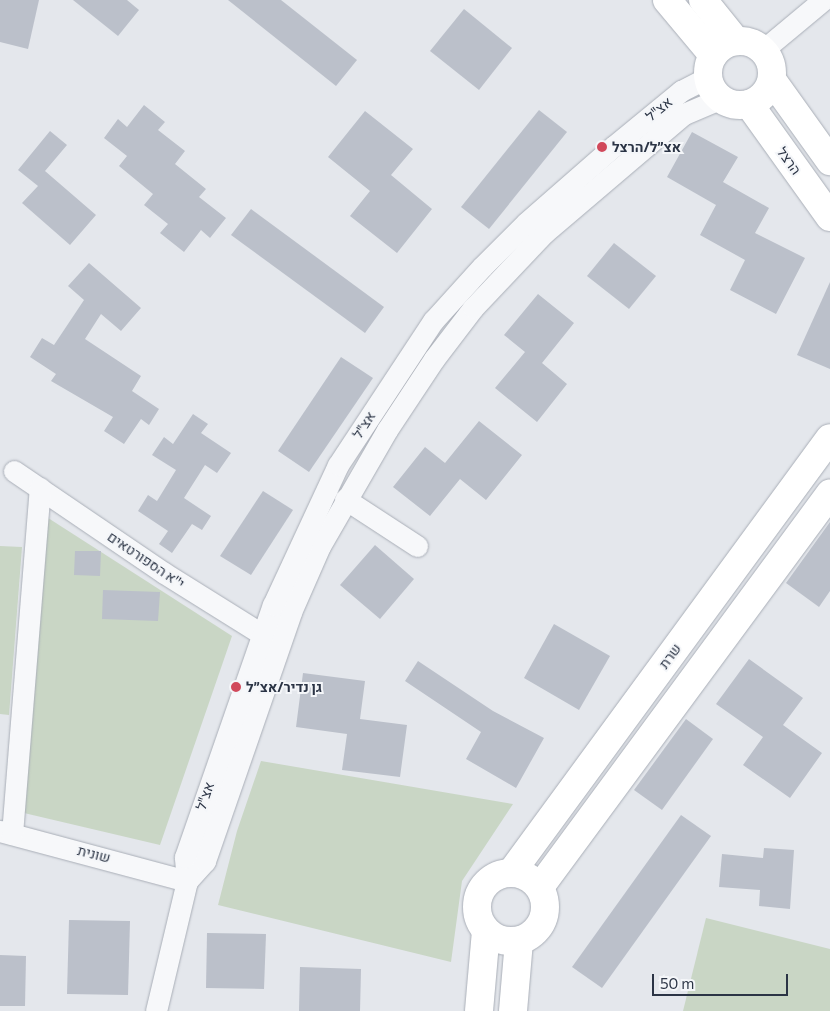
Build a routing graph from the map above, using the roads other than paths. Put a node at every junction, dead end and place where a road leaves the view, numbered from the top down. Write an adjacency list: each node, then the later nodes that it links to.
1 (667, 0): 6 (street)
2 (703, 0): 4 (street)
3 (823, 0): 5 (street)
4 (736, 41): 5 (street); 6 (street)
5 (763, 50): 7 (street)
6 (714, 77): 8 (street); 15 (street, אצ"ל); 17 (street, אצ"ל)
7 (772, 80): 8 (street); 9 (street)
8 (749, 104): 10 (street, הרצל)
9 (830, 161)
10 (830, 217)
11 (830, 438): 19 (street, שרת)
12 (14, 471): 13 (street, י''א הספורטאים)
13 (40, 488): 17 (street, י''א הספורטאים); 18 (street)
14 (830, 493): 21 (street)
15 (345, 499): 16 (street); 17 (street, אצ"ל)
16 (416, 546)
17 (271, 640): 20 (street, אצ"ל)
18 (6, 833): 20 (street, שונית)
19 (511, 873): 21 (street); 22 (street)
20 (187, 881): 24 (street, אצ"ל)
21 (540, 887): 23 (street)
22 (486, 931): 23 (street); 25 (street)
23 (519, 941): 26 (street)
24 (156, 1011)
25 (479, 1011)
26 (513, 1011)

